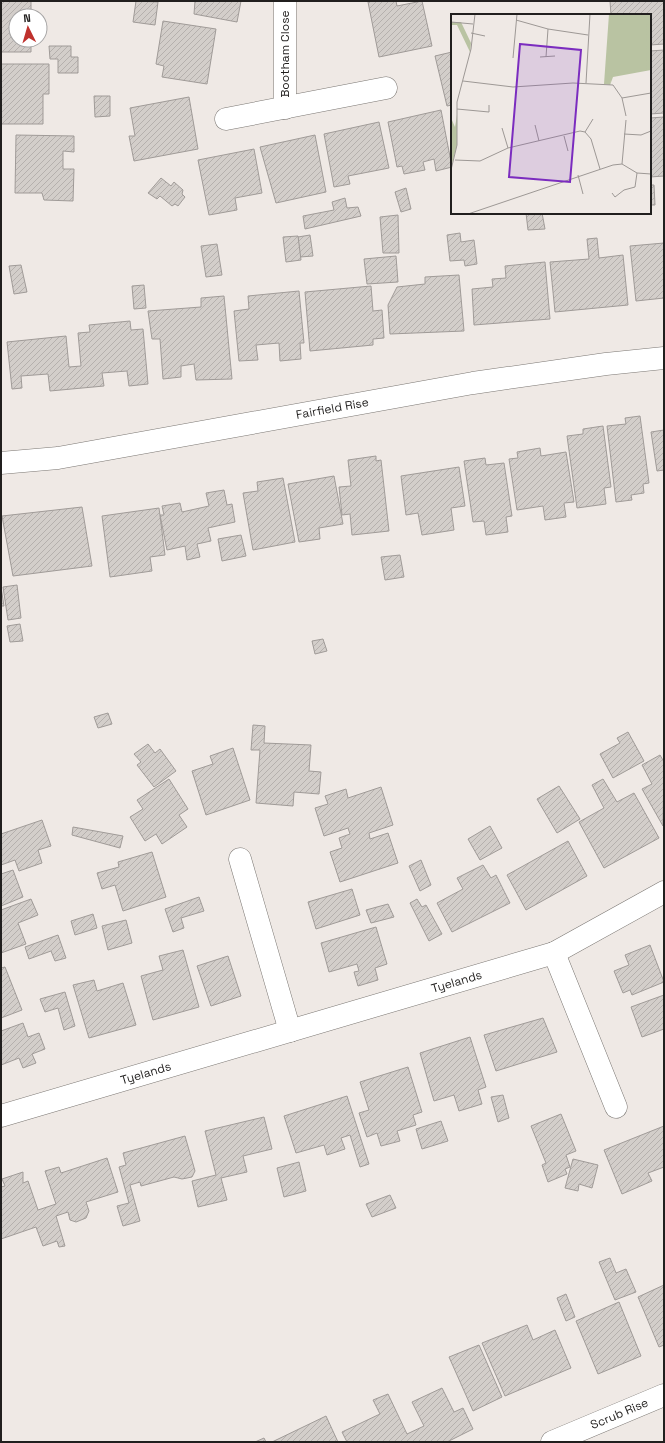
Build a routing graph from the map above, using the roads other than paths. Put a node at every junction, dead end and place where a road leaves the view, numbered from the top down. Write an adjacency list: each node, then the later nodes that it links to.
1 (285, 1): 3 (street, Bootham Close)
2 (386, 88): 3 (street, Bootham Close)
3 (285, 108): 4 (street, Bootham Close)
4 (226, 119)
5 (664, 358): 6 (street, Fairfield Rise)
6 (1, 463)
7 (240, 859): 10 (street)
8 (664, 892): 9 (street, Tyelands)
9 (554, 953): 10 (street, Tyelands); 11 (street)
10 (290, 1031): 12 (street, Tyelands)
11 (616, 1107)
12 (1, 1116)
13 (664, 1395): 14 (street, Scrub Rise)
14 (552, 1442)

